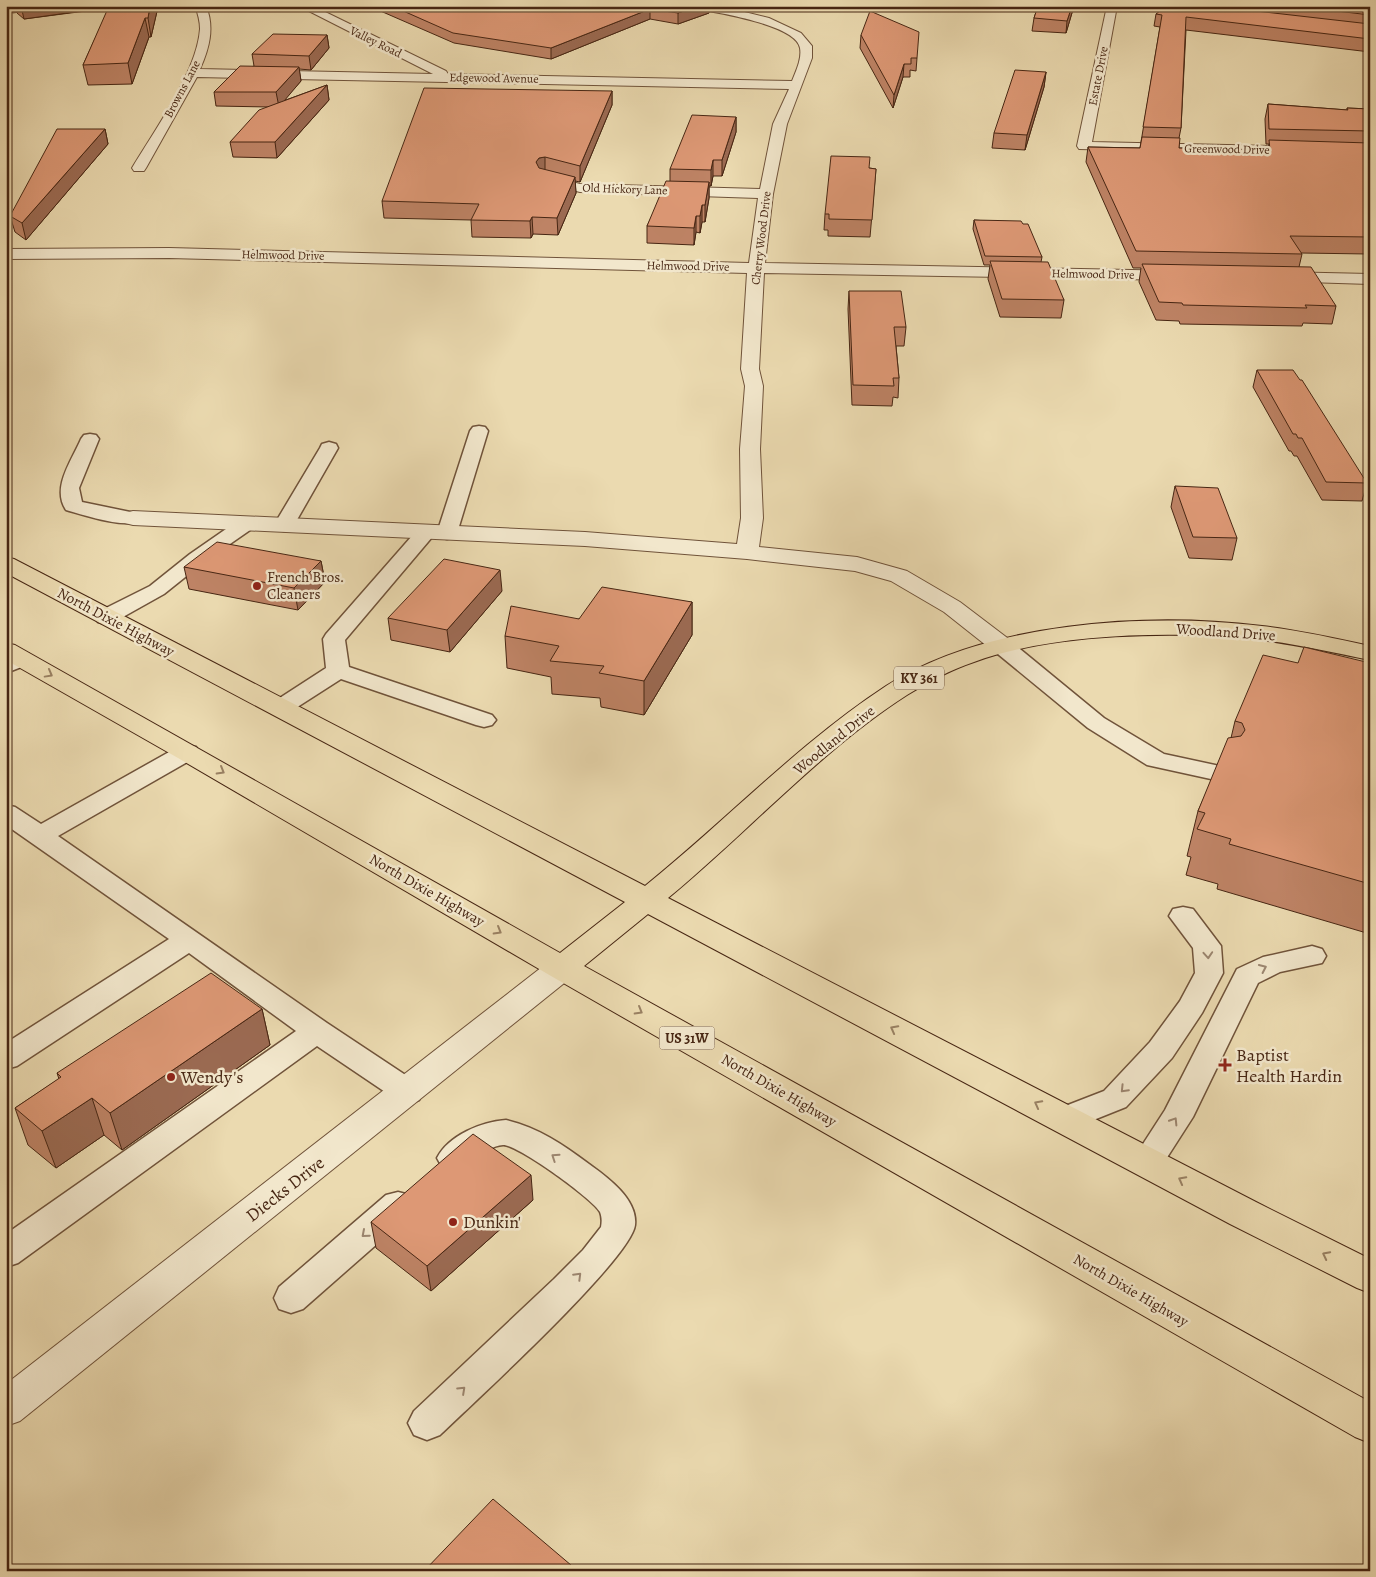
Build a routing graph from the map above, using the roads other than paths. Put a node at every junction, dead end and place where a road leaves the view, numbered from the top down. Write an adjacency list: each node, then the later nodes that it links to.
1 (33, 6): 7 (lane)
2 (200, 6): 9 (street, Browns Lane)
3 (304, 6): 10 (street, Valley Road)
4 (699, 6): 11 (street, Cherry Wood Drive)
5 (1112, 6): 12 (street, Estate Drive)
6 (1147, 6): 8 (street)
7 (6, 10)
8 (1215, 14)
9 (192, 74): 10 (street, Edgewood Avenue); 14 (street, Browns Lane)
10 (448, 77): 11 (street, Edgewood Avenue)
11 (795, 85): 16 (street, Cherry Wood Drive)
12 (1084, 146): 13 (street, Greenwood Drive)
13 (1370, 152)
14 (139, 168)
15 (545, 179): 16 (street, Old Hickory Lane)
16 (766, 194): 18 (street, Cherry Wood Drive)
17 (6, 254): 18 (street, Helmwood Drive)
18 (756, 268): 19 (street, Helmwood Drive); 29 (street, Cherry Wood Drive)
19 (1192, 276)
20 (1261, 277): 21 (street)
21 (1370, 279)
22 (479, 431): 28 (lane)
23 (90, 440): 25 (lane)
24 (329, 448): 27 (lane)
25 (133, 518): 26 (street)
26 (246, 524): 27 (street); 31 (lane)
27 (284, 525): 28 (street)
28 (437, 532): 29 (street); 35 (lane)
29 (747, 552): 32 (street)
30 (6, 564): 31 (main road, North Dixie Highway)
31 (106, 617): 36 (main road, North Dixie Highway)
32 (1001, 646): 33 (main road, Woodland Drive / KY 361); 39 (lane); 42 (main road, Woodland Drive / KY 361)
33 (1370, 653)
34 (11, 659): 38 (main road, North Dixie Highway / US 31W, one-way to 38)
35 (338, 671): 36 (lane); 37 (lane)
36 (280, 708): 42 (main road, North Dixie Highway)
37 (484, 720)
38 (187, 752): 41 (lane); 46 (main road, North Dixie Highway / US 31W, one-way to 46)
39 (1220, 773)
40 (6, 813): 41 (lane)
41 (40, 835): 44 (lane)
42 (647, 900): 46 (main road, Woodland Drive / KY 361); 50 (main road, North Dixie Highway, one-way to 42)
43 (1182, 916): 50 (lane, one-way to 50)
44 (189, 939): 47 (lane); 48 (lane)
45 (1312, 956): 51 (lane, one-way to 45)
46 (562, 968): 49 (street, Diecks Drive); 57 (main road, North Dixie Highway / US 31W, one-way to 57)
47 (317, 1031): 49 (lane); 52 (lane)
48 (6, 1058)
49 (408, 1092): 55 (street, Diecks Drive)
50 (1066, 1118): 51 (main road, North Dixie Highway)
51 (1148, 1161): 53 (main road, North Dixie Highway, one-way to 51)
52 (6, 1253)
53 (1370, 1277)
54 (291, 1298): 56 (lane, one-way to 54)
55 (6, 1408)
56 (426, 1423)
57 (1370, 1424)

